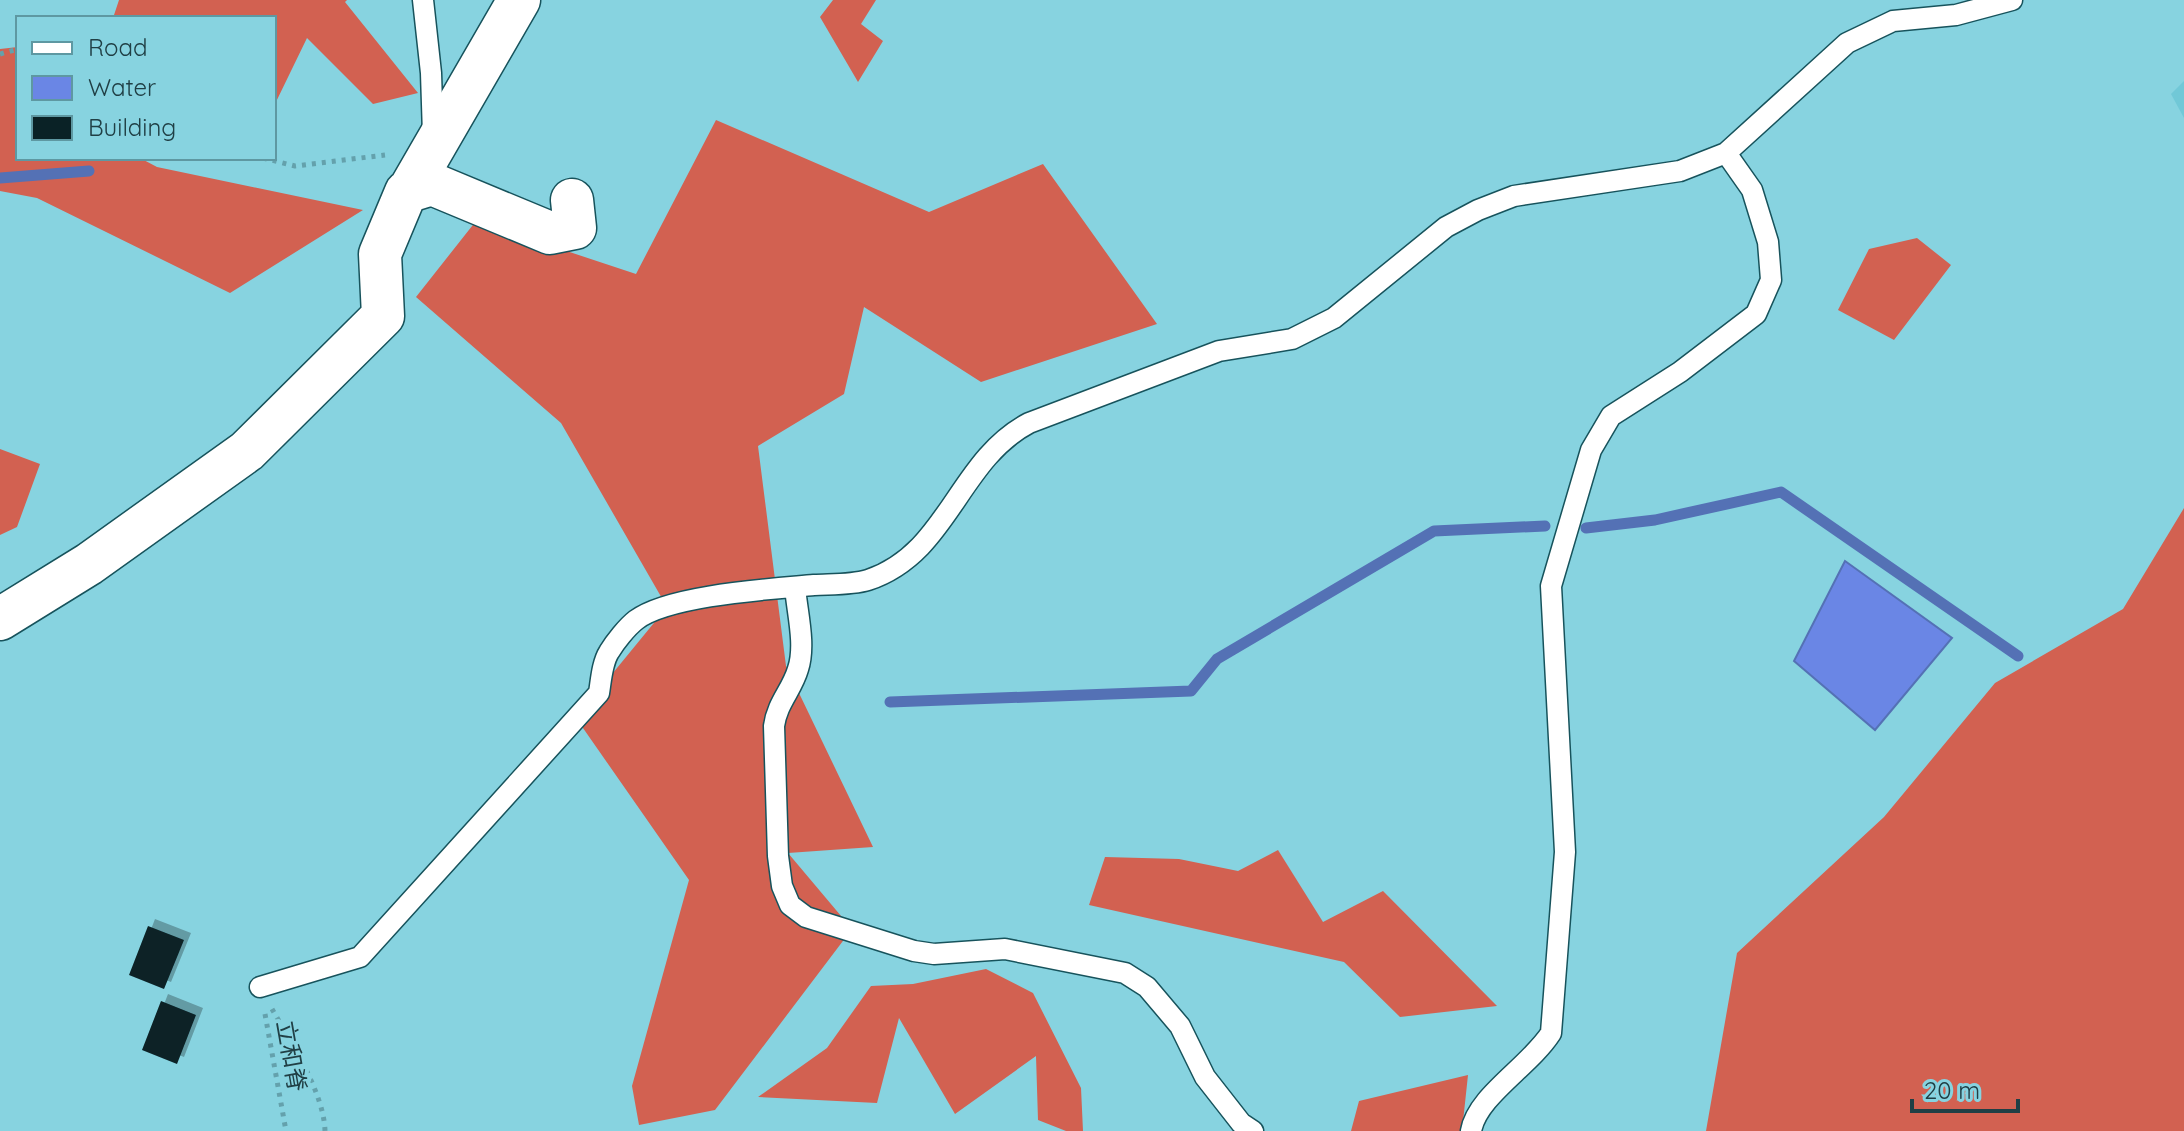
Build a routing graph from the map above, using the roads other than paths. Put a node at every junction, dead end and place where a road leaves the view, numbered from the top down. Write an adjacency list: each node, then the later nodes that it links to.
1 (423, 0): 4 (lane)
2 (519, 0): 4 (street)
3 (2012, 0): 5 (lane)
4 (433, 148): 6 (street)
5 (1726, 153): 8 (lane); 12 (lane)
6 (408, 192): 7 (street); 9 (street)
7 (572, 200)
8 (795, 587): 10 (lane); 11 (lane)
9 (0, 619)
10 (260, 987)
11 (1253, 1131)
12 (1471, 1131)

